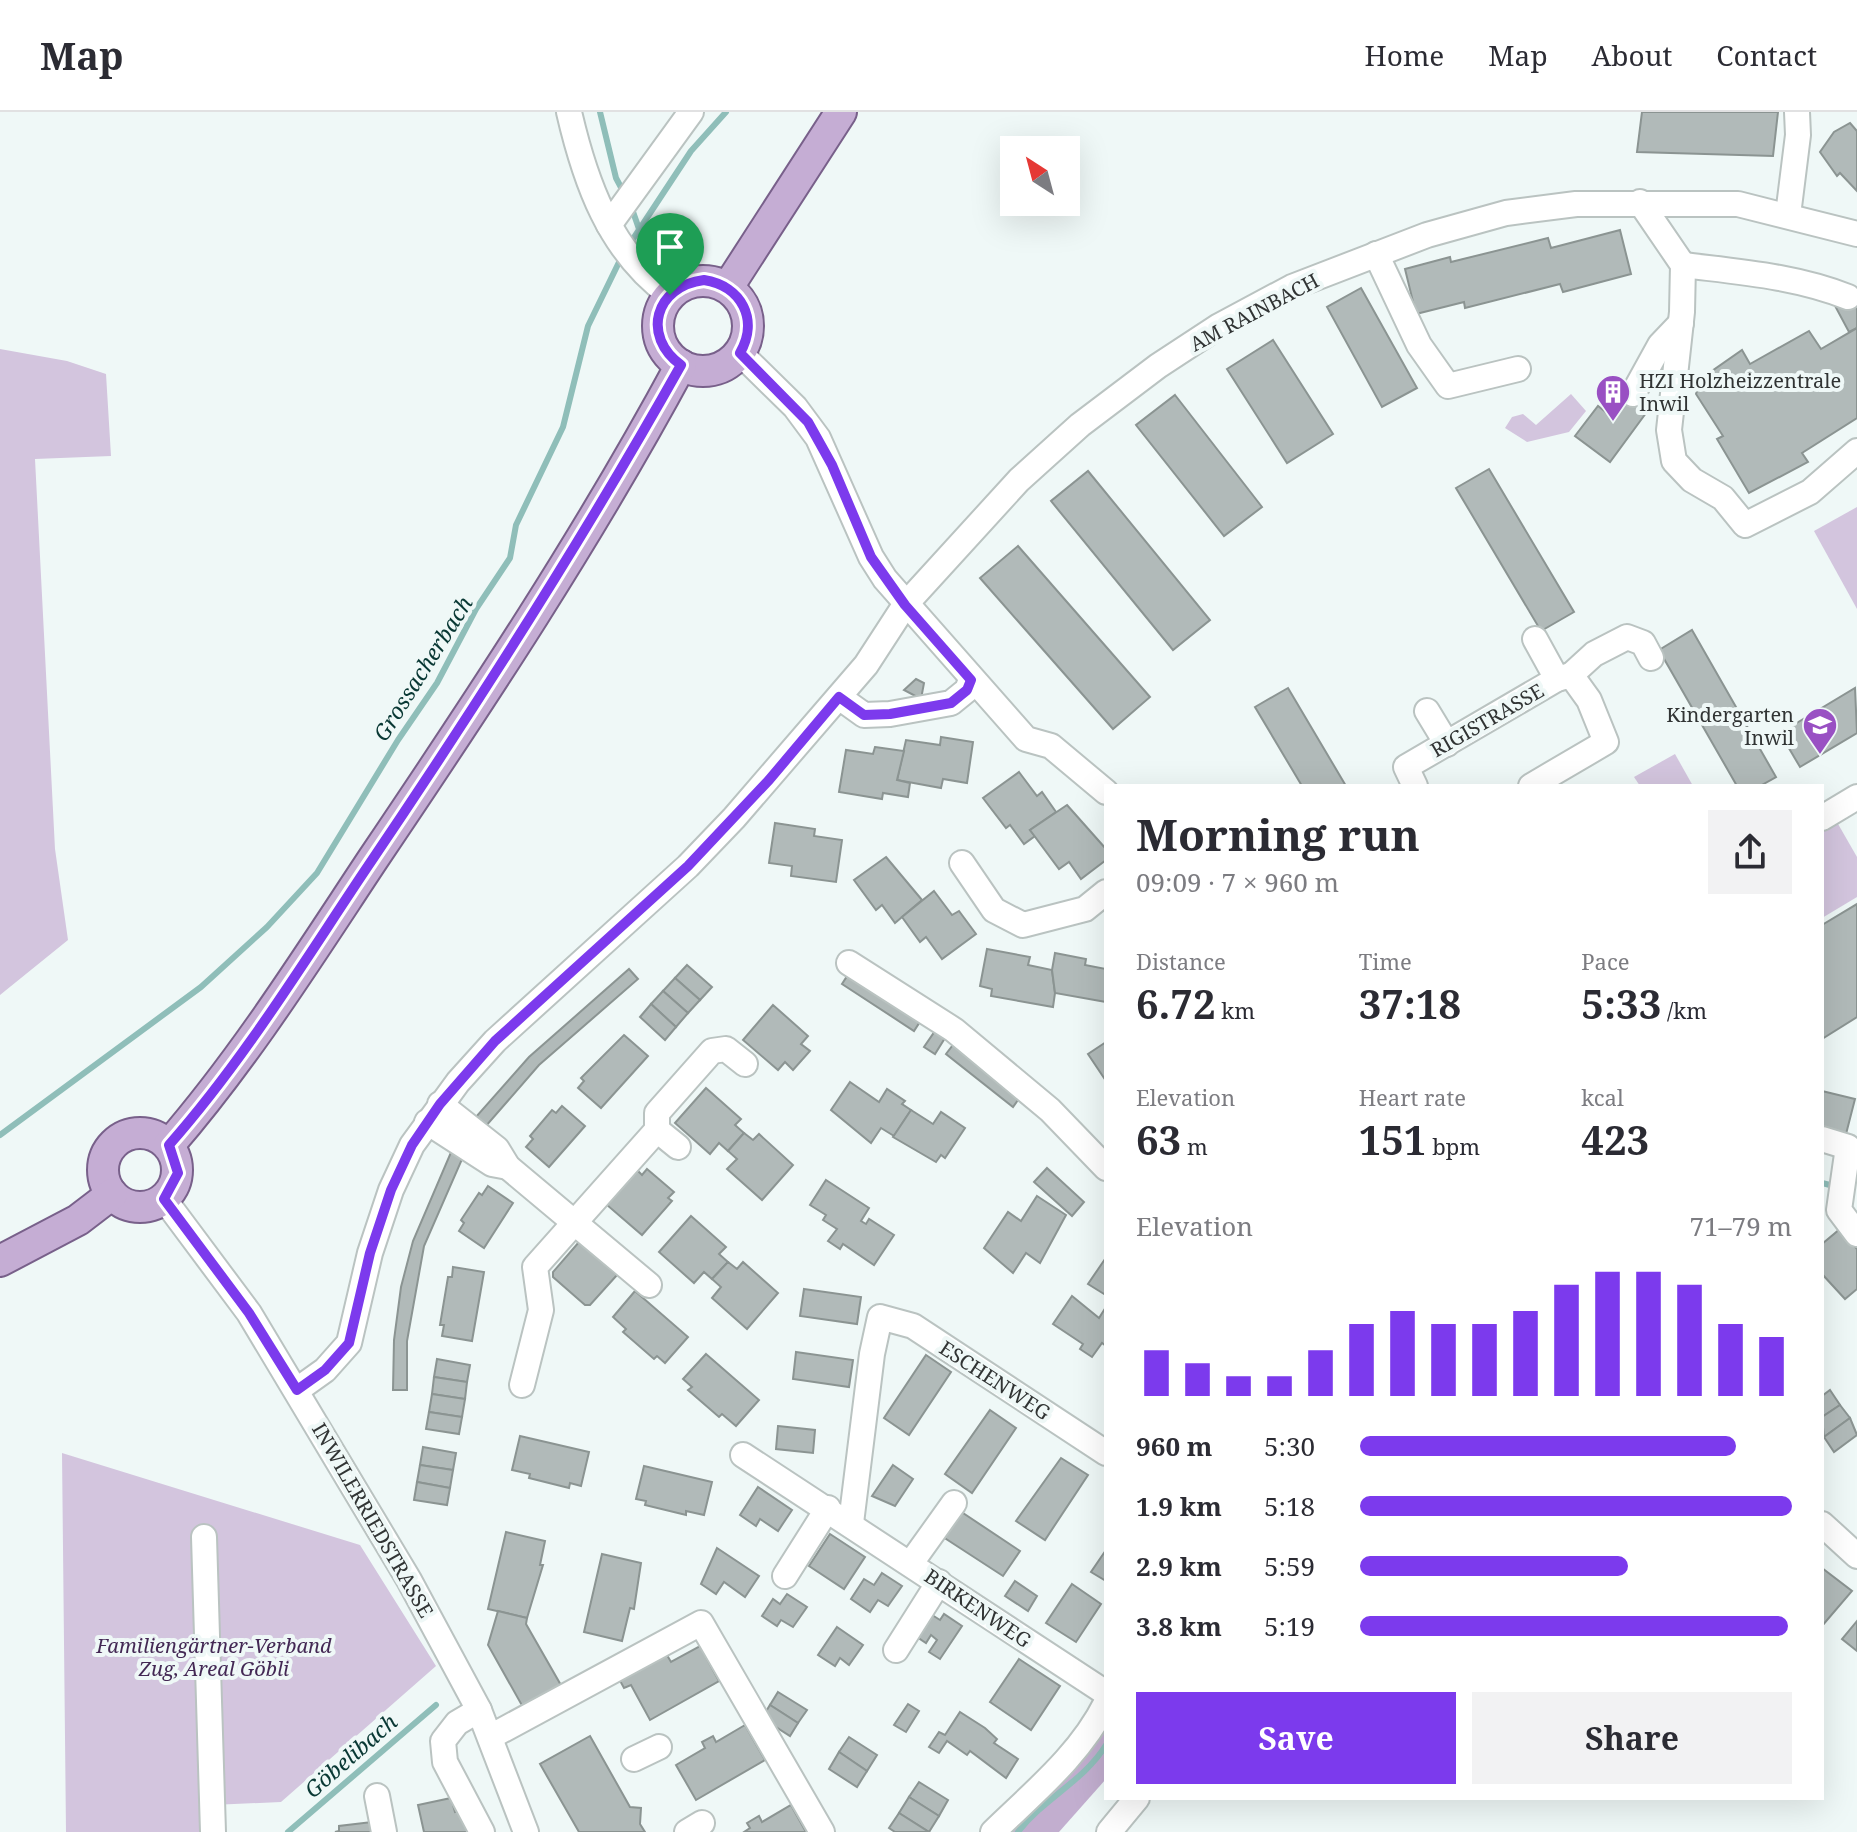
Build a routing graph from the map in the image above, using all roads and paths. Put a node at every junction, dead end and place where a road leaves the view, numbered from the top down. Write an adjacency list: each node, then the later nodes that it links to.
1 (569, 112): 7 (street)
2 (691, 112): 7 (street)
3 (841, 112): 11 (main road)
4 (1791, 117): 6 (street)
5 (1640, 202): 6 (street, AM RAINBACH); 9 (street, AM RAINBACH); 10 (street)
6 (1788, 215): 8 (street, AM RAINBACH)
7 (615, 222): 12 (street)
8 (1857, 234)
9 (1376, 254): 17 (street); 20 (street, AM RAINBACH)
10 (1683, 265): 13 (street); 14 (street)
11 (728, 287): 12 (main road); 15 (main road)
12 (670, 295): 16 (main road)
13 (1848, 297)
14 (1681, 323): 18 (street); 19 (street)
15 (740, 353): 16 (main road); 20 (street)
16 (681, 365): 40 (main road)
17 (1518, 369)
18 (1633, 394)
19 (1857, 451)
20 (905, 605): 24 (street); 25 (street)
21 (1535, 639): 23 (street)
22 (1651, 658): 23 (street, RIGISTRASSE)
23 (1564, 677): 27 (street, RIGISTRASSE); 29 (street)
24 (971, 680): 25 (street); 30 (street)
25 (839, 697): 37 (street)
26 (1427, 711): 27 (street)
27 (1447, 744): 28 (street, RIGISTRASSE)
28 (1414, 784)
29 (1536, 784)
30 (1104, 790)
31 (1857, 797): 32 (street)
32 (1824, 817)
33 (962, 863): 34 (street)
34 (1104, 894)
35 (849, 963): 42 (street)
36 (745, 1064): 38 (street)
37 (434, 1113): 46 (street); 51 (street)
38 (657, 1130): 41 (street); 46 (street)
39 (1824, 1140): 45 (street)
40 (169, 1145): 43 (main road); 44 (main road)
41 (678, 1147)
42 (1104, 1166)
43 (112, 1194): 44 (main road); 48 (main road)
44 (164, 1199): 51 (street, INWILERRIEDSTRASSE)
45 (1841, 1202): 47 (street)
46 (568, 1215): 49 (street); 50 (street)
47 (1857, 1234)
48 (0, 1261)
49 (649, 1285)
50 (522, 1385)
51 (297, 1390): 66 (street, INWILERRIEDSTRASSE)
52 (1102, 1443): 56 (street, ESCHENWEG)
53 (743, 1455): 55 (street, BIRKENWEG)
54 (954, 1503): 60 (street)
55 (828, 1508): 56 (street, BIRKENWEG); 61 (street)
56 (851, 1523): 60 (street, BIRKENWEG)
57 (1824, 1526): 59 (street)
58 (204, 1537): 72 (street)
59 (1857, 1556)
60 (911, 1563): 62 (street, BIRKENWEG)
61 (785, 1576)
62 (939, 1582): 63 (street); 64 (street, BIRKENWEG)
63 (896, 1650)
64 (1104, 1692)
65 (1104, 1707): 77 (street)
66 (479, 1710): 67 (street, INWILERRIEDSTRASSE); 74 (street)
67 (490, 1737): 75 (street, INWILERRIEDSTRASSE); 76 (street)
68 (659, 1747): 69 (street)
69 (634, 1759)
70 (377, 1796): 73 (street)
71 (1135, 1800): 78 (street)
72 (213, 1832)
73 (384, 1832)
74 (482, 1832)
75 (526, 1832)
76 (822, 1832)
77 (993, 1832)
78 (1109, 1832)

